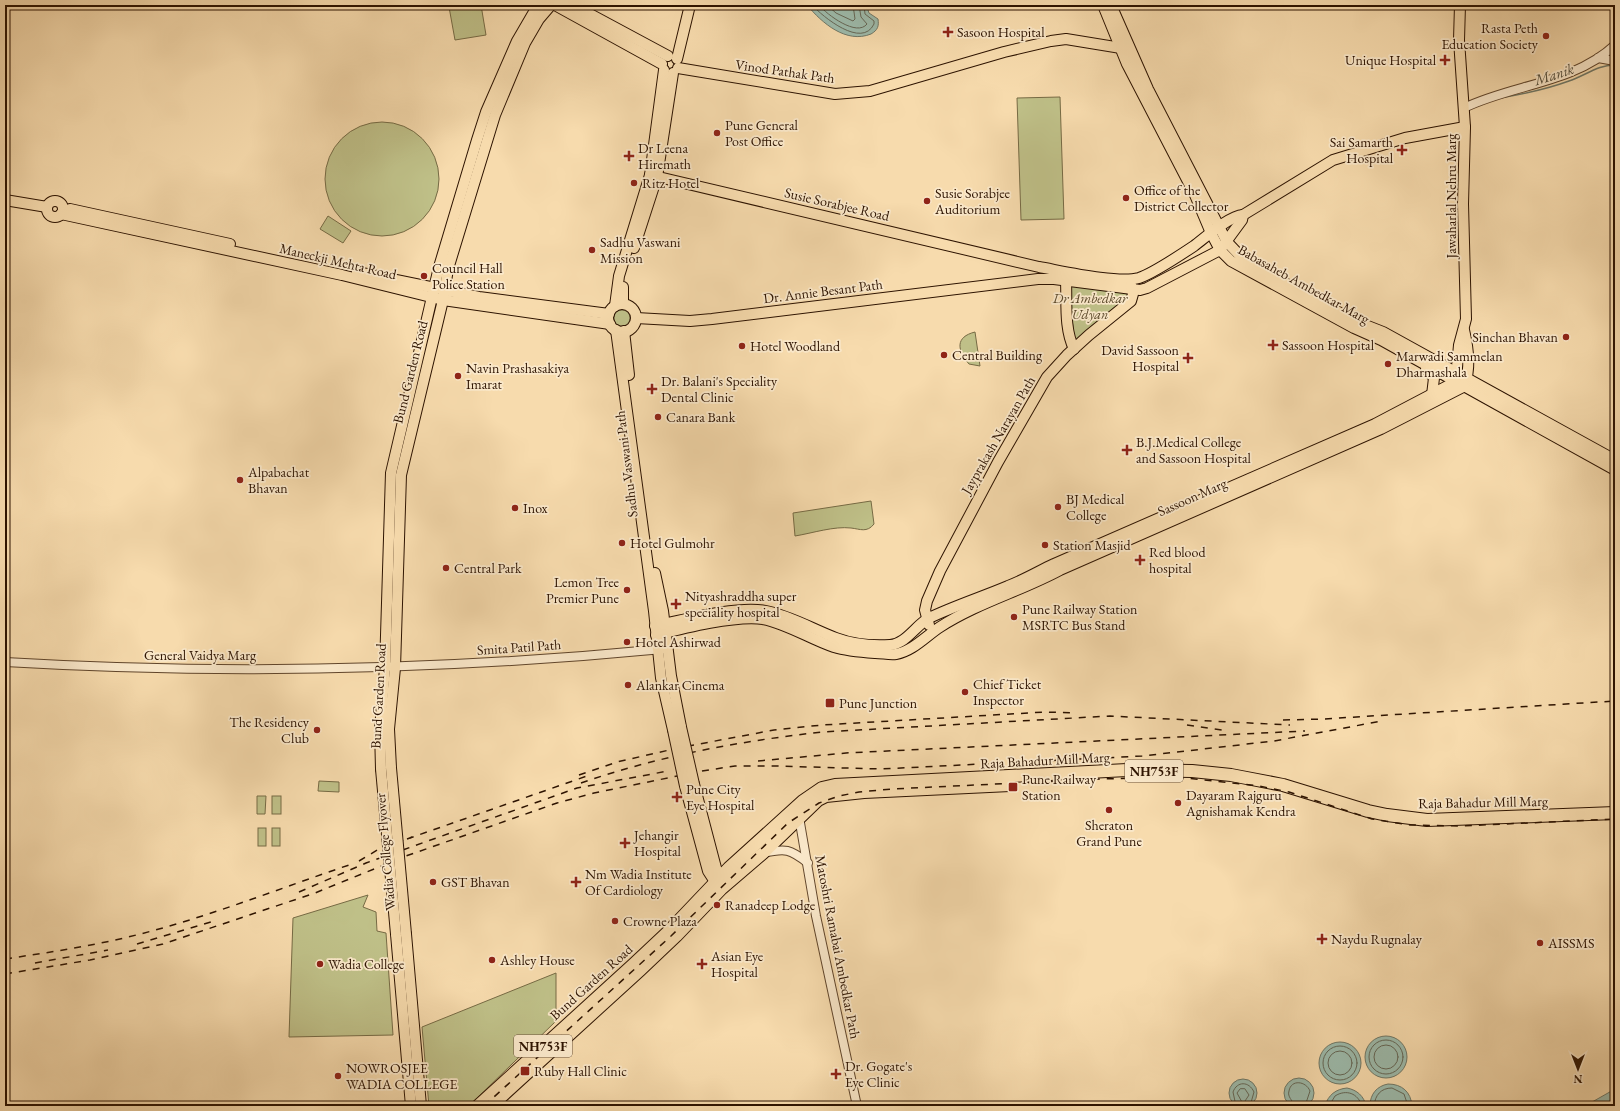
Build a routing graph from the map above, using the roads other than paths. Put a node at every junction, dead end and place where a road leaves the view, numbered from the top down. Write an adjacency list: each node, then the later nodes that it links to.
1 (538, 5): 28 (main road, Bund Garden Road)
2 (551, 5): 28 (main road, Bund Garden Road)
3 (555, 5): 14 (main road, Vinod Pathak Path)
4 (573, 5): 14 (main road, Vinod Pathak Path)
5 (686, 5): 14 (main road, Sadhu Vaswani Path)
6 (690, 5): 14 (main road, Sadhu Vaswani Path)
7 (1103, 5): 11 (main road, Babasaheb Ambedkar Marg)
8 (1112, 5): 11 (main road, Babasaheb Ambedkar Marg)
9 (1460, 5): 15 (main road, Jawaharlal Nehru Marg)
10 (1615, 45): 12 (street)
11 (1124, 46): 14 (main road, Vinod Pathak Path); 20 (main road, Babasaheb Ambedkar Marg)
12 (1598, 58): 13 (street); 15 (street)
13 (1615, 61)
14 (670, 64): 17 (main road, Sadhu Vaswani Path)
15 (1464, 108): 16 (main road, Jawaharlal Nehru Marg)
16 (1465, 127): 19 (main road); 33 (main road, Jawaharlal Nehru Marg)
17 (653, 176): 23 (main road, Susie Sorabjee Road); 29 (main road, Sadhu Vaswani Path)
18 (5, 200): 28 (main road, Maneckji Mehta Road)
19 (1243, 215): 20 (main road); 21 (main road)
20 (1215, 230): 21 (main road, Babasaheb Ambedkar Marg); 22 (main road, Babasaheb Ambedkar Marg); 24 (main road)
21 (1227, 242): 22 (main road); 33 (main road, Babasaheb Ambedkar Marg)
22 (1220, 250): 27 (main road); 32 (main road, Babasaheb Ambedkar Marg)
23 (1010, 260): 24 (main road, Susie Sorabjee Road); 25 (main road)
24 (1130, 279): 27 (main road)
25 (1014, 281): 26 (main road, Dr. Annie Besant Path); 30 (main road, Dr. Annie Besant Path)
26 (1066, 281): 27 (main road, Dr. Annie Besant Path); 31 (main road)
27 (1132, 290): 31 (main road, Jayprakash Narayan Path)
28 (439, 294): 29 (main road, Maneckji Mehta Road); 43 (main road, Bund Garden Road)
29 (616, 318): 30 (main road); 30 (main road); 39 (main road, Sadhu Vaswani Path); 39 (main road)
30 (636, 318)
31 (1074, 349): 38 (main road, Jayprakash Narayan Path)
32 (1420, 361): 33 (main road, Babasaheb Ambedkar Marg); 34 (main road)
33 (1460, 380): 34 (main road, Sassoon Marg); 35 (main road, Babasaheb Ambedkar Marg); 36 (main road, Babasaheb Ambedkar Marg); 37 (main road, Sassoon Marg)
34 (1432, 395): 37 (main road, Sassoon Marg)
35 (1615, 460)
36 (1615, 470)
37 (963, 609): 38 (main road, Sassoon Marg); 40 (main road, Sassoon Marg)
38 (926, 620): 39 (main road, Sassoon Marg); 40 (main road)
39 (660, 629): 40 (main road, Sassoon Marg); 41 (main road)
40 (933, 632)
41 (663, 649): 43 (street, Smita Patil Path); 49 (main road, bridge)
42 (5, 662): 43 (street, General Vaidya Marg)
43 (390, 668): 44 (main road, Bund Garden Road)
44 (386, 768): 50 (main road, Wadia College Flyover, bridge)
45 (799, 817): 46 (highway, Raja Bahadur Mill Marg / NH753F); 47 (highway, Raja Bahadur Mill Marg / NH753F); 48 (street, Matoshri Ramabai Ambedkar Path)
46 (1610, 817): 49 (highway, Raja Bahadur Mill Marg / NH753F)
47 (763, 853): 48 (street); 49 (highway, Raja Bahadur Mill Marg / NH753F)
48 (808, 863): 55 (street, Matoshri Ramabai Ambedkar Path)
49 (720, 884): 53 (highway, Bund Garden Road / NH753F); 54 (highway, Bund Garden Road / NH753F)
50 (401, 934): 51 (main road); 52 (main road)
51 (411, 1106)
52 (421, 1106)
53 (478, 1106)
54 (491, 1106)
55 (857, 1106)

